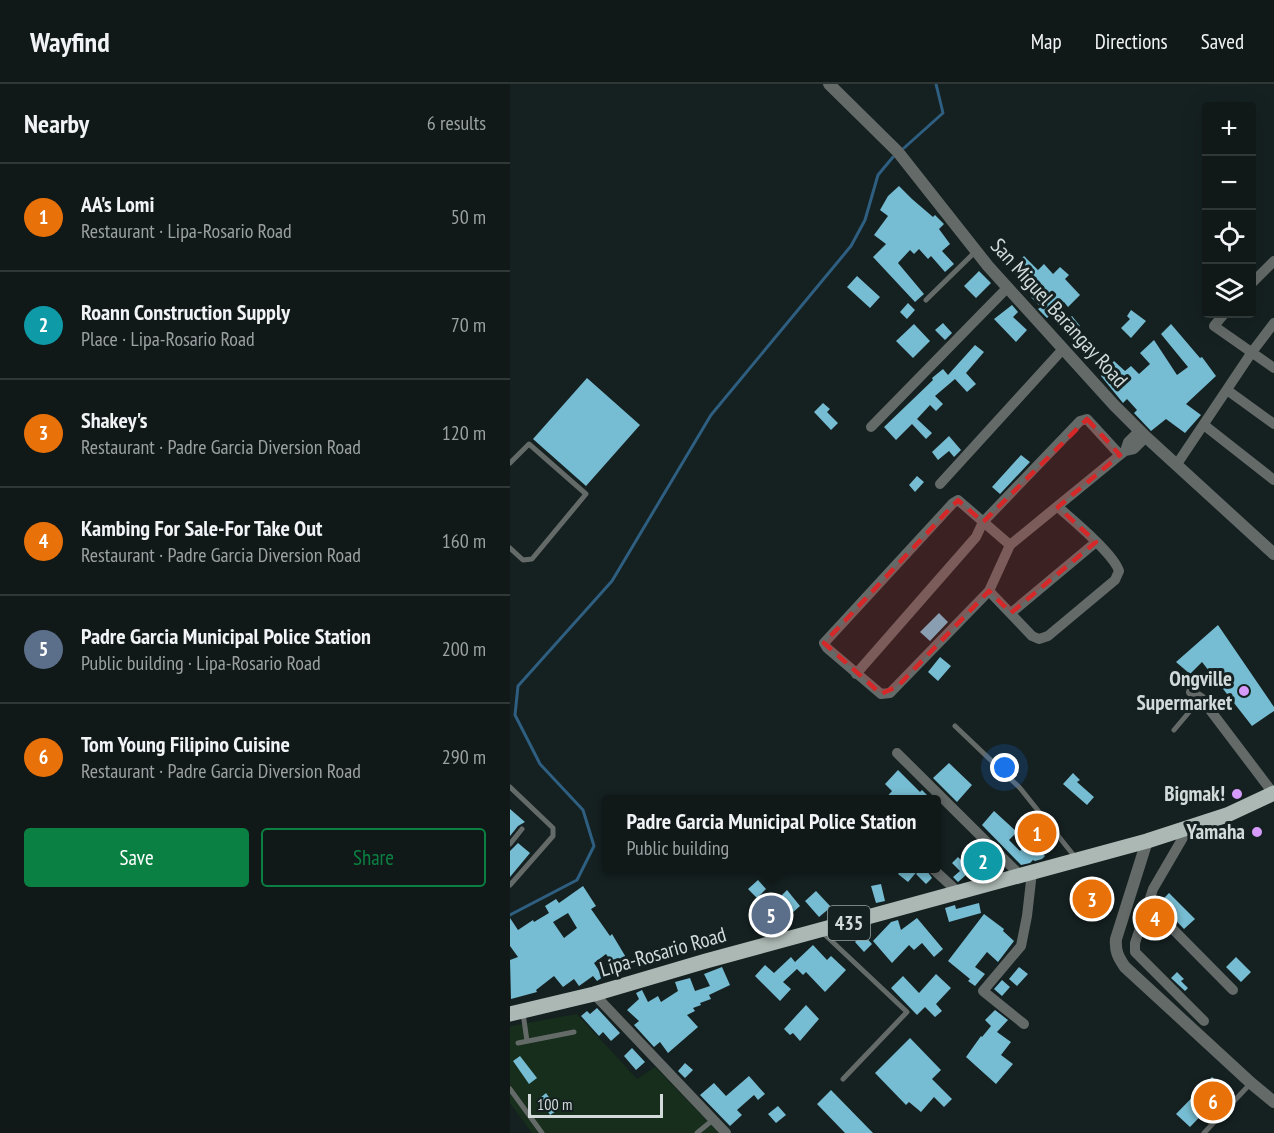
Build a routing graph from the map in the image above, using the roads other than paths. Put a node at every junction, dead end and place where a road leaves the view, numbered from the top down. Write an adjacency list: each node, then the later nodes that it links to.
1 (829, 84): 2 (street, San Miguel Barangay Road)
2 (976, 250): 5 (street, San Miguel Barangay Road); 6 (lane)
3 (1274, 261): 4 (street)
4 (1256, 278)
5 (1008, 287): 9 (street, San Miguel Barangay Road); 15 (street)
6 (926, 300)
7 (1221, 318): 10 (street)
8 (1274, 323): 10 (street)
9 (1063, 349): 16 (street, San Miguel Barangay Road); 21 (street)
10 (1252, 352): 11 (street); 12 (street)
11 (1274, 368)
12 (1227, 390): 13 (street); 14 (street)
13 (1274, 424)
14 (1204, 425): 19 (street); 20 (street)
15 (871, 427)
16 (1143, 434): 17 (street); 19 (street, San Miguel Barangay Road)
17 (1122, 453): 22 (street); 23 (street)
18 (510, 463): 26 (lane)
19 (1177, 464): 27 (street, San Miguel Barangay Road)
20 (1274, 480)
21 (940, 484)
22 (1058, 507): 24 (street); 25 (street)
23 (983, 522): 25 (street); 30 (street); 30 (street)
24 (1096, 542): 29 (street); 29 (street)
25 (1010, 545): 28 (street)
26 (510, 548)
27 (1274, 553)
28 (989, 591): 29 (street); 30 (street)
29 (1011, 613)
30 (856, 674)
31 (1191, 692): 32 (street)
32 (1201, 698): 34 (lane); 37 (street)
33 (955, 726): 42 (lane)
34 (1174, 730)
35 (897, 753): 44 (street)
36 (510, 787): 45 (lane)
37 (1274, 793): 39 (main road, Lipa-Rosario Road / 435)
38 (522, 829): 41 (lane)
39 (1188, 829): 40 (main road, Lipa-Rosario Road / 435); 47 (street)
40 (1147, 842): 42 (main road, Lipa-Rosario Road / 435); 58 (street)
41 (510, 844)
42 (1077, 861): 44 (main road, Lipa-Rosario Road / 435)
43 (937, 873): 46 (street)
44 (1026, 874): 46 (main road, Lipa-Rosario Road / 435); 53 (street)
45 (510, 885)
46 (958, 892): 48 (main road, Lipa-Rosario Road / 435)
47 (1148, 904): 49 (street); 52 (street)
48 (820, 931): 50 (main road, Lipa-Rosario Road / 435); 57 (lane)
49 (1233, 990)
50 (594, 994): 51 (main road, Lipa-Rosario Road / 435); 61 (street)
51 (516, 1012): 55 (lane)
52 (1204, 1022)
53 (1024, 1024)
54 (574, 1032): 55 (lane)
55 (528, 1041): 56 (lane)
56 (518, 1043)
57 (843, 1079)
58 (1251, 1083): 60 (street); 65 (lane)
59 (510, 1089): 62 (lane)
60 (1274, 1102)
61 (714, 1119): 63 (lane); 64 (street)
62 (542, 1133)
63 (698, 1133)
64 (726, 1133)
65 (1204, 1133)

